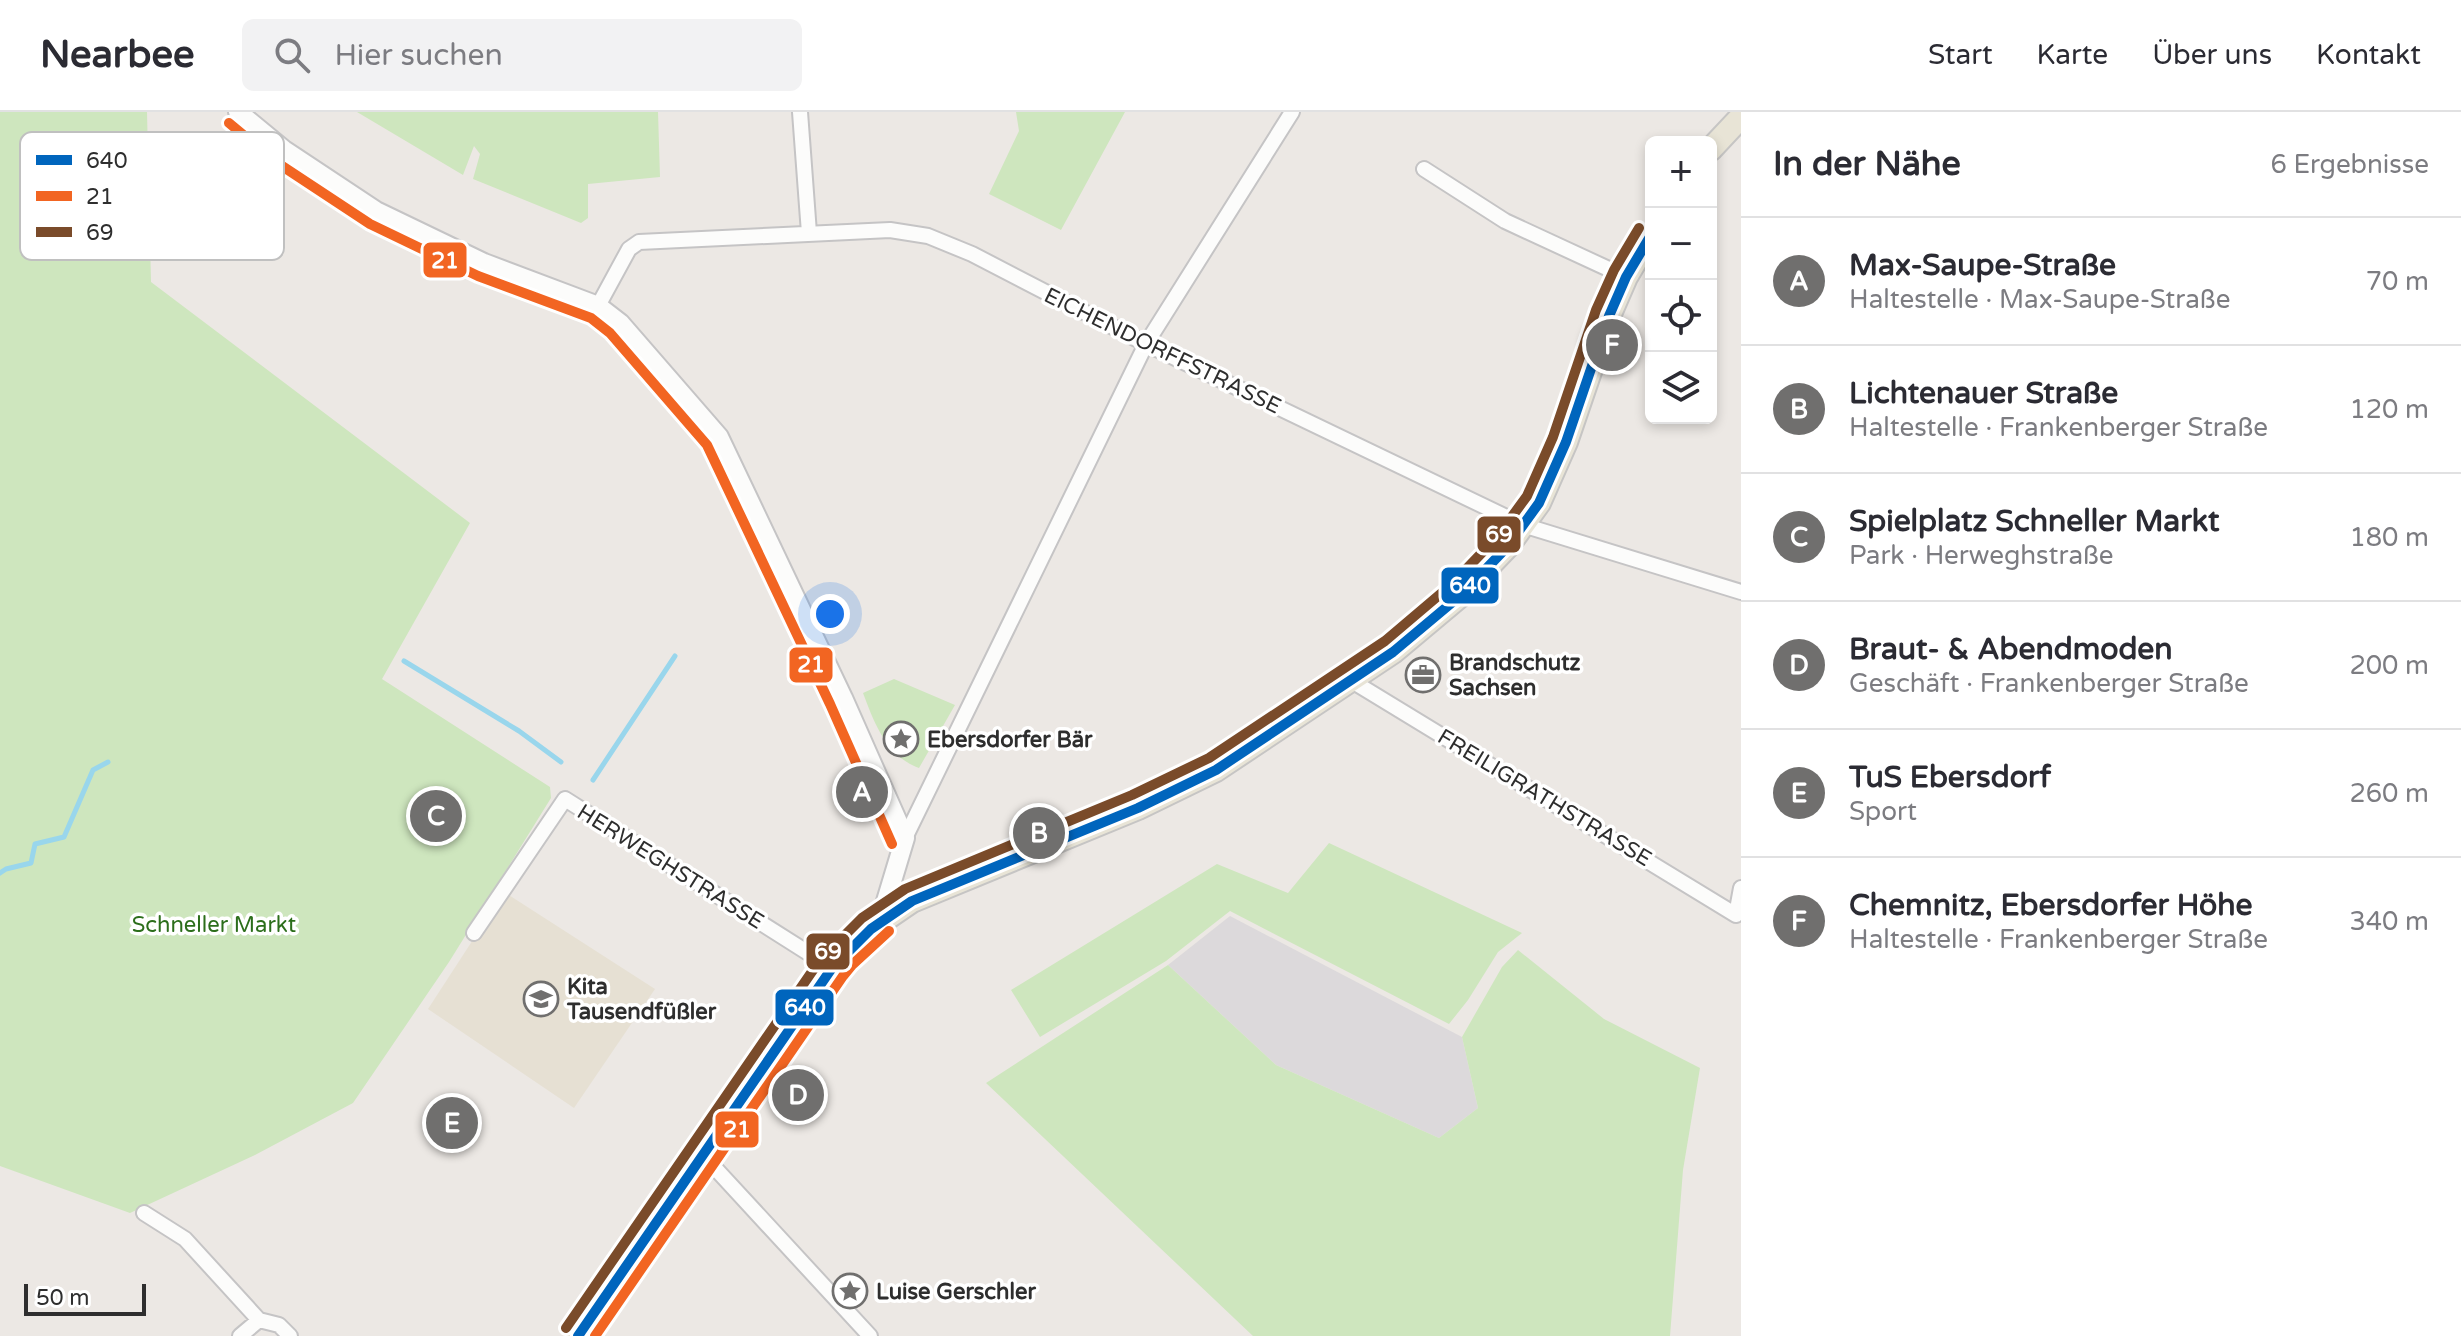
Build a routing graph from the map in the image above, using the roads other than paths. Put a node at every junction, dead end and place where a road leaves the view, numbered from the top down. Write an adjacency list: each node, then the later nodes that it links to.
1 (238, 112): 5 (street)
2 (800, 112): 9 (street)
3 (1292, 112): 13 (street)
4 (1741, 117): 6 (main road)
5 (262, 132)
6 (1717, 143)
7 (284, 150): 12 (street)
8 (1424, 169): 11 (street)
9 (809, 233): 12 (street, EICHENDORFFSTRASSE); 13 (street, EICHENDORFFSTRASSE)
10 (1645, 245): 11 (main road)
11 (1626, 277): 14 (main road)
12 (598, 306): 17 (street)
13 (1146, 344): 14 (street, EICHENDORFFSTRASSE); 17 (street)
14 (1523, 525): 15 (street, EICHENDORFFSTRASSE); 16 (main road)
15 (1741, 592)
16 (1352, 681): 18 (street, FREILIGRATHSTRASSE); 19 (main road)
17 (905, 838): 19 (street)
18 (1741, 888)
19 (880, 921): 21 (main road)
20 (474, 933): 21 (street, HERWEGHSTRASSE)
21 (832, 968): 22 (main road)
22 (703, 1155): 27 (main road); 28 (street)
23 (144, 1213): 24 (street)
24 (259, 1320): 25 (street); 26 (street)
25 (240, 1336)
26 (290, 1336)
27 (578, 1336)
28 (870, 1336)

